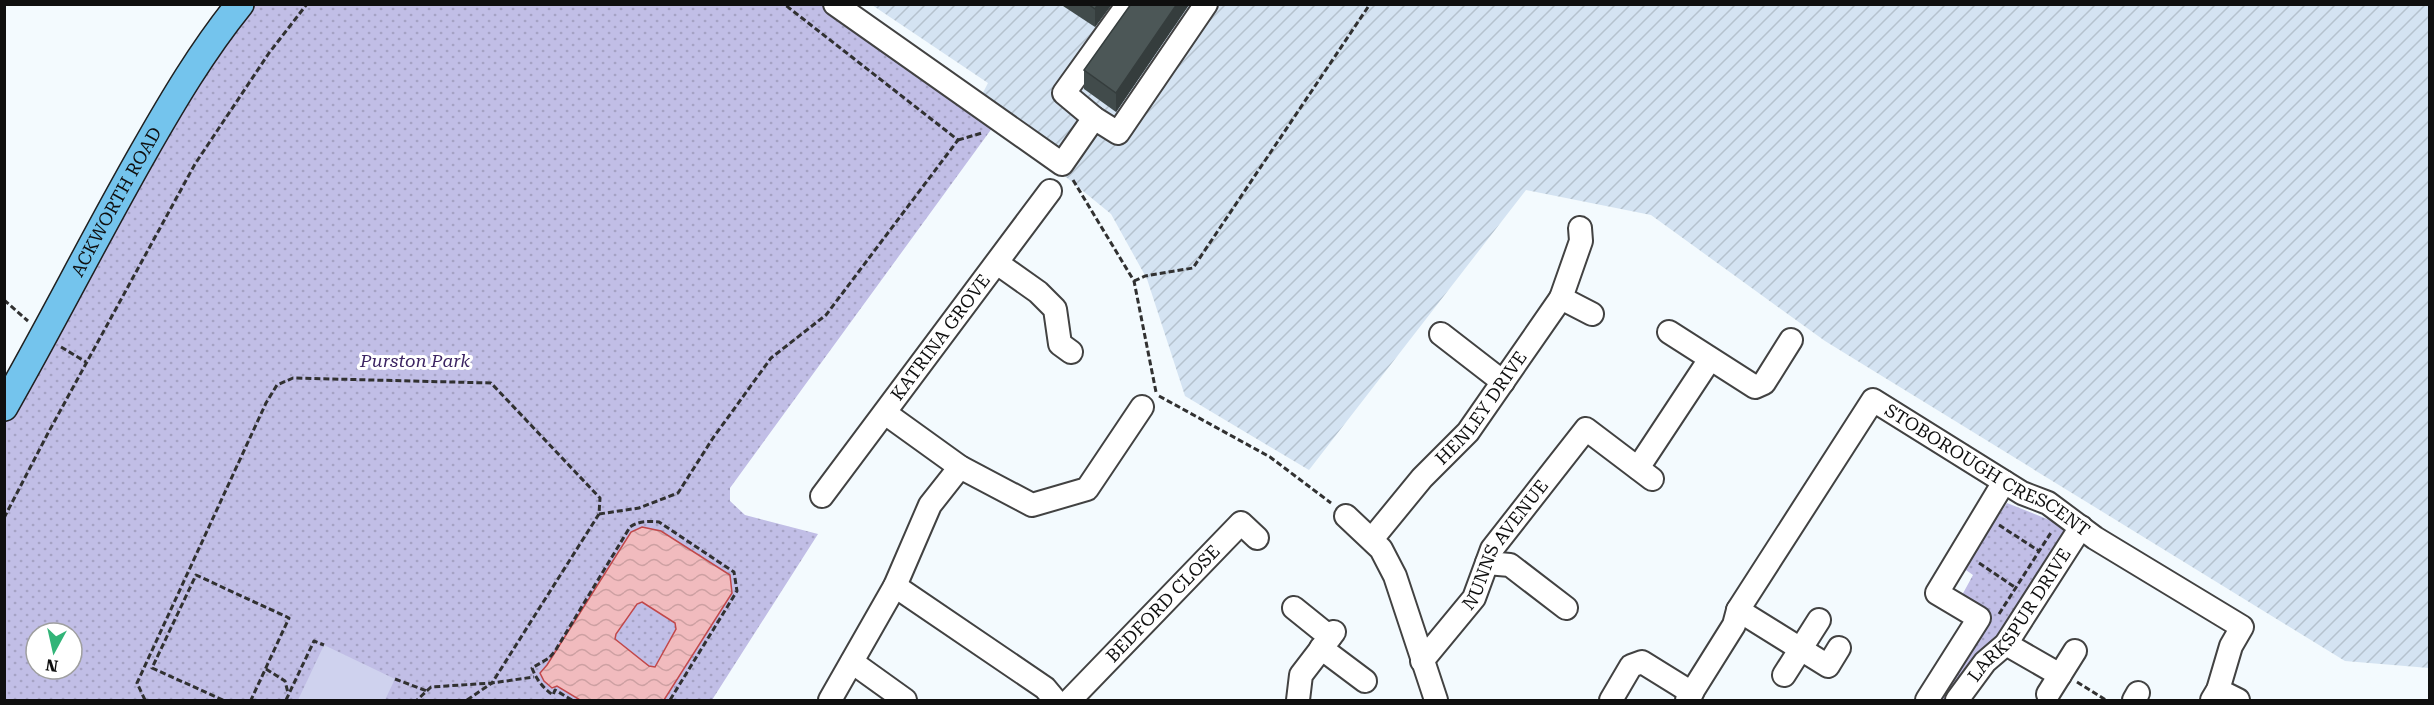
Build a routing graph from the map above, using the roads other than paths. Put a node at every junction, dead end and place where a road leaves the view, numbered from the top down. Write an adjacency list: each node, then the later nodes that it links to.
1 (240, 4): 17 (main road, ACKWORTH ROAD)
2 (835, 4): 5 (street)
3 (1128, 4): 5 (street)
4 (1206, 4): 5 (street)
5 (1094, 118)
6 (1050, 191): 8 (street, KATRINA GROVE)
7 (1580, 228): 9 (street, HENLEY DRIVE)
8 (996, 264): 14 (street, KATRINA GROVE); 19 (street, KATRINA GROVE)
9 (1561, 298): 10 (street); 16 (street, HENLEY DRIVE)
10 (1592, 314)
11 (1669, 332): 15 (street)
12 (1441, 334): 16 (street)
13 (1791, 340): 15 (street)
14 (1071, 352)
15 (1710, 359): 27 (street, NUNNS AVENUE)
16 (1503, 382): 26 (street, HENLEY DRIVE)
17 (4, 407)
18 (1142, 407): 20 (street, KATRINA GROVE)
19 (885, 412): 20 (street, KATRINA GROVE); 22 (street, KATRINA GROVE)
20 (960, 467): 28 (street)
21 (2004, 482): 24 (street, STOBOROUGH CRESCENT); 31 (street, STOBOROUGH CRESCENT); 51 (street)
22 (822, 496)
23 (1346, 516): 26 (street)
24 (2081, 527): 34 (street, LARKSPUR DRIVE); 42 (street, STOBOROUGH CRESCENT)
25 (1257, 538): 47 (street, BEDFORD CLOSE)
26 (1372, 539): 38 (street)
27 (1487, 563): 29 (street); 38 (street, NUNNS AVENUE)
28 (895, 586): 39 (street); 46 (street)
29 (1566, 608)
30 (1294, 609): 33 (street)
31 (1738, 610): 36 (street); 43 (street, STOBOROUGH CRESCENT)
32 (1819, 620): 36 (street)
33 (1329, 639): 41 (street); 48 (street)
34 (2006, 644): 37 (street); 52 (street, LARKSPUR DRIVE)
35 (1839, 648): 36 (street)
36 (1800, 649): 40 (street)
37 (2074, 651)
38 (1422, 661): 49 (street)
39 (852, 662): 44 (street); 45 (street)
40 (1784, 675)
41 (1365, 681)
42 (2215, 695): 53 (street)
43 (1690, 697): 50 (street)
44 (830, 700)
45 (905, 700)
46 (1055, 700)
47 (1070, 700)
48 (1298, 700)
49 (1436, 700)
50 (1611, 700)
51 (1927, 700)
52 (1957, 700)
53 (2238, 700)

